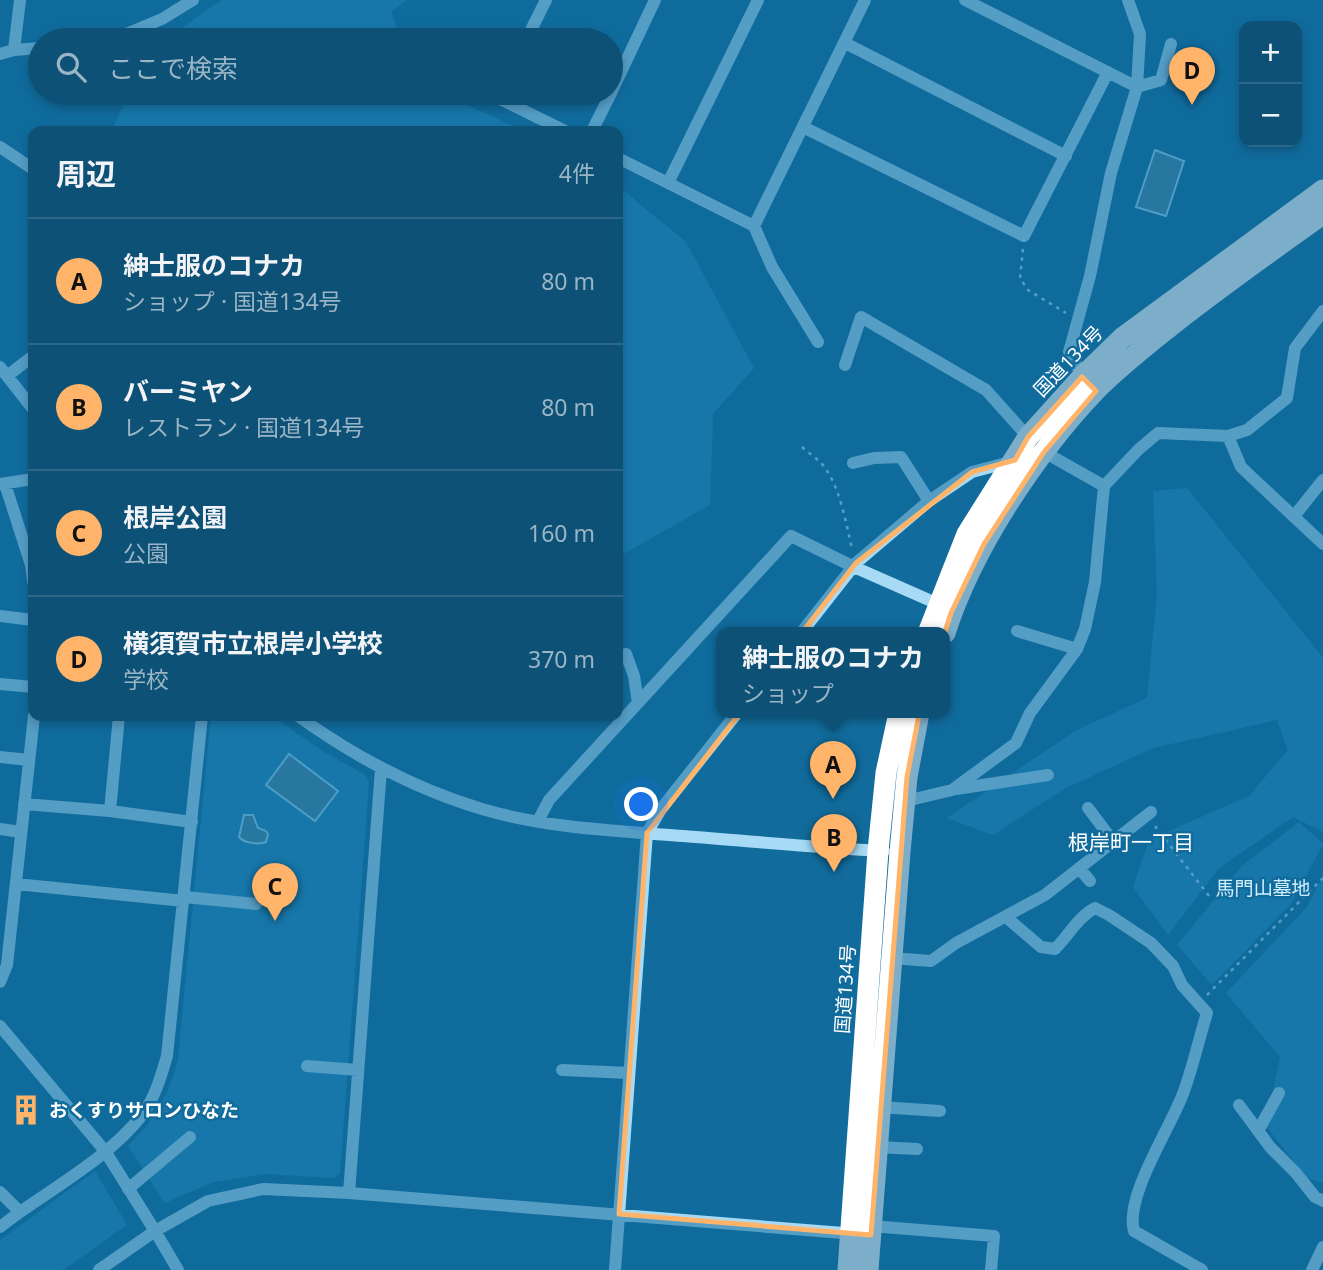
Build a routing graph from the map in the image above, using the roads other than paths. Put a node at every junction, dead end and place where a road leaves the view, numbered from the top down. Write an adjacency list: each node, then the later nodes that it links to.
1 (20, 0): 14 (street)
2 (193, 0): 9 (street)
3 (546, 0): 10 (street)
4 (655, 0): 16 (street)
5 (758, 0): 28 (street)
6 (865, 0): 11 (street)
7 (965, 0): 17 (street)
8 (1128, 0): 18 (street)
9 (141, 28)
10 (532, 28)
11 (845, 43): 23 (street); 25 (street)
12 (1171, 44): 18 (street)
13 (28, 49): 14 (street)
14 (15, 50): 15 (street)
15 (0, 54)
16 (623, 68)
17 (1108, 72): 18 (street); 25 (street)
18 (1137, 87): 37 (street)
19 (512, 105): 21 (street)
20 (605, 105): 22 (street)
21 (555, 126)
22 (594, 126)
23 (803, 127): 25 (street); 31 (street)
24 (0, 147): 27 (street)
25 (1066, 156)
26 (623, 160): 28 (street)
27 (28, 166)
28 (668, 183): 31 (street)
29 (1323, 190): 37 (highway, 国道134号)
30 (1323, 214): 37 (highway, 国道134号)
31 (754, 226): 33 (street)
32 (1323, 311): 39 (street)
33 (818, 342)
34 (28, 359): 36 (street)
35 (845, 365): 40 (street)
36 (4, 371): 38 (street)
37 (1089, 384): 40 (highway, 国道134号); 41 (highway, 国道134号)
38 (28, 402)
39 (1228, 436): 47 (street); 49 (street)
40 (1028, 437): 42 (highway, 国道134号)
41 (1044, 452): 47 (street); 58 (highway, 国道134号)
42 (1015, 460): 48 (street); 53 (highway, 国道134号)
43 (853, 463): 48 (street)
44 (28, 480): 46 (street)
45 (1323, 480): 49 (street)
46 (2, 484): 51 (street)
47 (1104, 486): 60 (street)
48 (929, 501): 52 (street)
49 (1295, 516): 50 (street)
50 (1321, 540)
51 (28, 557)
52 (855, 565): 53 (street); 56 (street); 64 (street)
53 (938, 604): 57 (highway, 国道134号)
54 (0, 616): 55 (street)
55 (28, 619)
56 (806, 627)
57 (930, 627)
58 (947, 627)
59 (1017, 631): 60 (street)
60 (1077, 649): 78 (street)
61 (626, 654): 64 (street)
62 (0, 684): 63 (street)
63 (28, 687)
64 (638, 702): 65 (street)
65 (623, 712)
66 (733, 718): 88 (street)
67 (898, 718): 90 (highway, 国道134号)
68 (918, 718): 79 (highway, 国道134号)
69 (33, 721): 75 (street)
70 (119, 721): 82 (street)
71 (202, 721): 85 (street)
72 (305, 721): 76 (street)
73 (614, 721): 84 (street)
74 (0, 757): 75 (street)
75 (29, 760): 80 (street)
76 (381, 769): 84 (street); 102 (street)
77 (1048, 775): 78 (street)
78 (952, 790): 79 (street)
79 (906, 801): 91 (highway, 国道134号)
80 (24, 804): 82 (street); 87 (street)
81 (1088, 808): 89 (street)
82 (110, 811): 85 (street)
83 (1149, 813): 89 (street)
84 (538, 821): 88 (street)
85 (192, 822): 95 (street)
86 (0, 830): 87 (street)
87 (21, 832): 94 (street)
88 (647, 833): 90 (street); 104 (street)
89 (1113, 841): 92 (street)
90 (878, 851): 91 (street); 122 (highway, 国道134号)
91 (900, 852): 98 (highway, 国道134号)
92 (1079, 868): 93 (street); 97 (street)
93 (1090, 881)
94 (16, 884): 95 (street); 99 (street)
95 (185, 899): 96 (street); 113 (street)
96 (256, 904)
97 (1006, 917): 98 (street); 130 (street)
98 (891, 958): 107 (highway, 国道134号)
99 (0, 982)
100 (0, 1026): 113 (street)
101 (307, 1066): 102 (street)
102 (358, 1070): 116 (street)
103 (562, 1070): 104 (street)
104 (629, 1073): 119 (street)
105 (1279, 1093): 109 (street)
106 (1239, 1105): 109 (street)
107 (880, 1107): 108 (street); 111 (highway, 国道134号)
108 (940, 1111)
109 (1258, 1131): 117 (street)
110 (190, 1137): 114 (street)
111 (877, 1147): 112 (street); 122 (highway, 国道134号)
112 (917, 1149)
113 (105, 1151): 114 (street); 118 (street)
114 (128, 1189): 121 (street)
115 (0, 1192): 118 (street)
116 (349, 1193): 119 (street); 121 (street)
117 (1323, 1201)
118 (20, 1212): 120 (street)
119 (619, 1214): 122 (street); 126 (street)
120 (0, 1227)
121 (155, 1231): 124 (street); 125 (street)
122 (864, 1232): 127 (highway, 国道134号); 128 (highway, 国道134号); 129 (street)
123 (1323, 1247): 131 (street)
124 (99, 1270)
125 (177, 1270)
126 (615, 1270)
127 (848, 1270)
128 (868, 1270)
129 (991, 1270)
130 (1202, 1270)
131 (1311, 1270)

